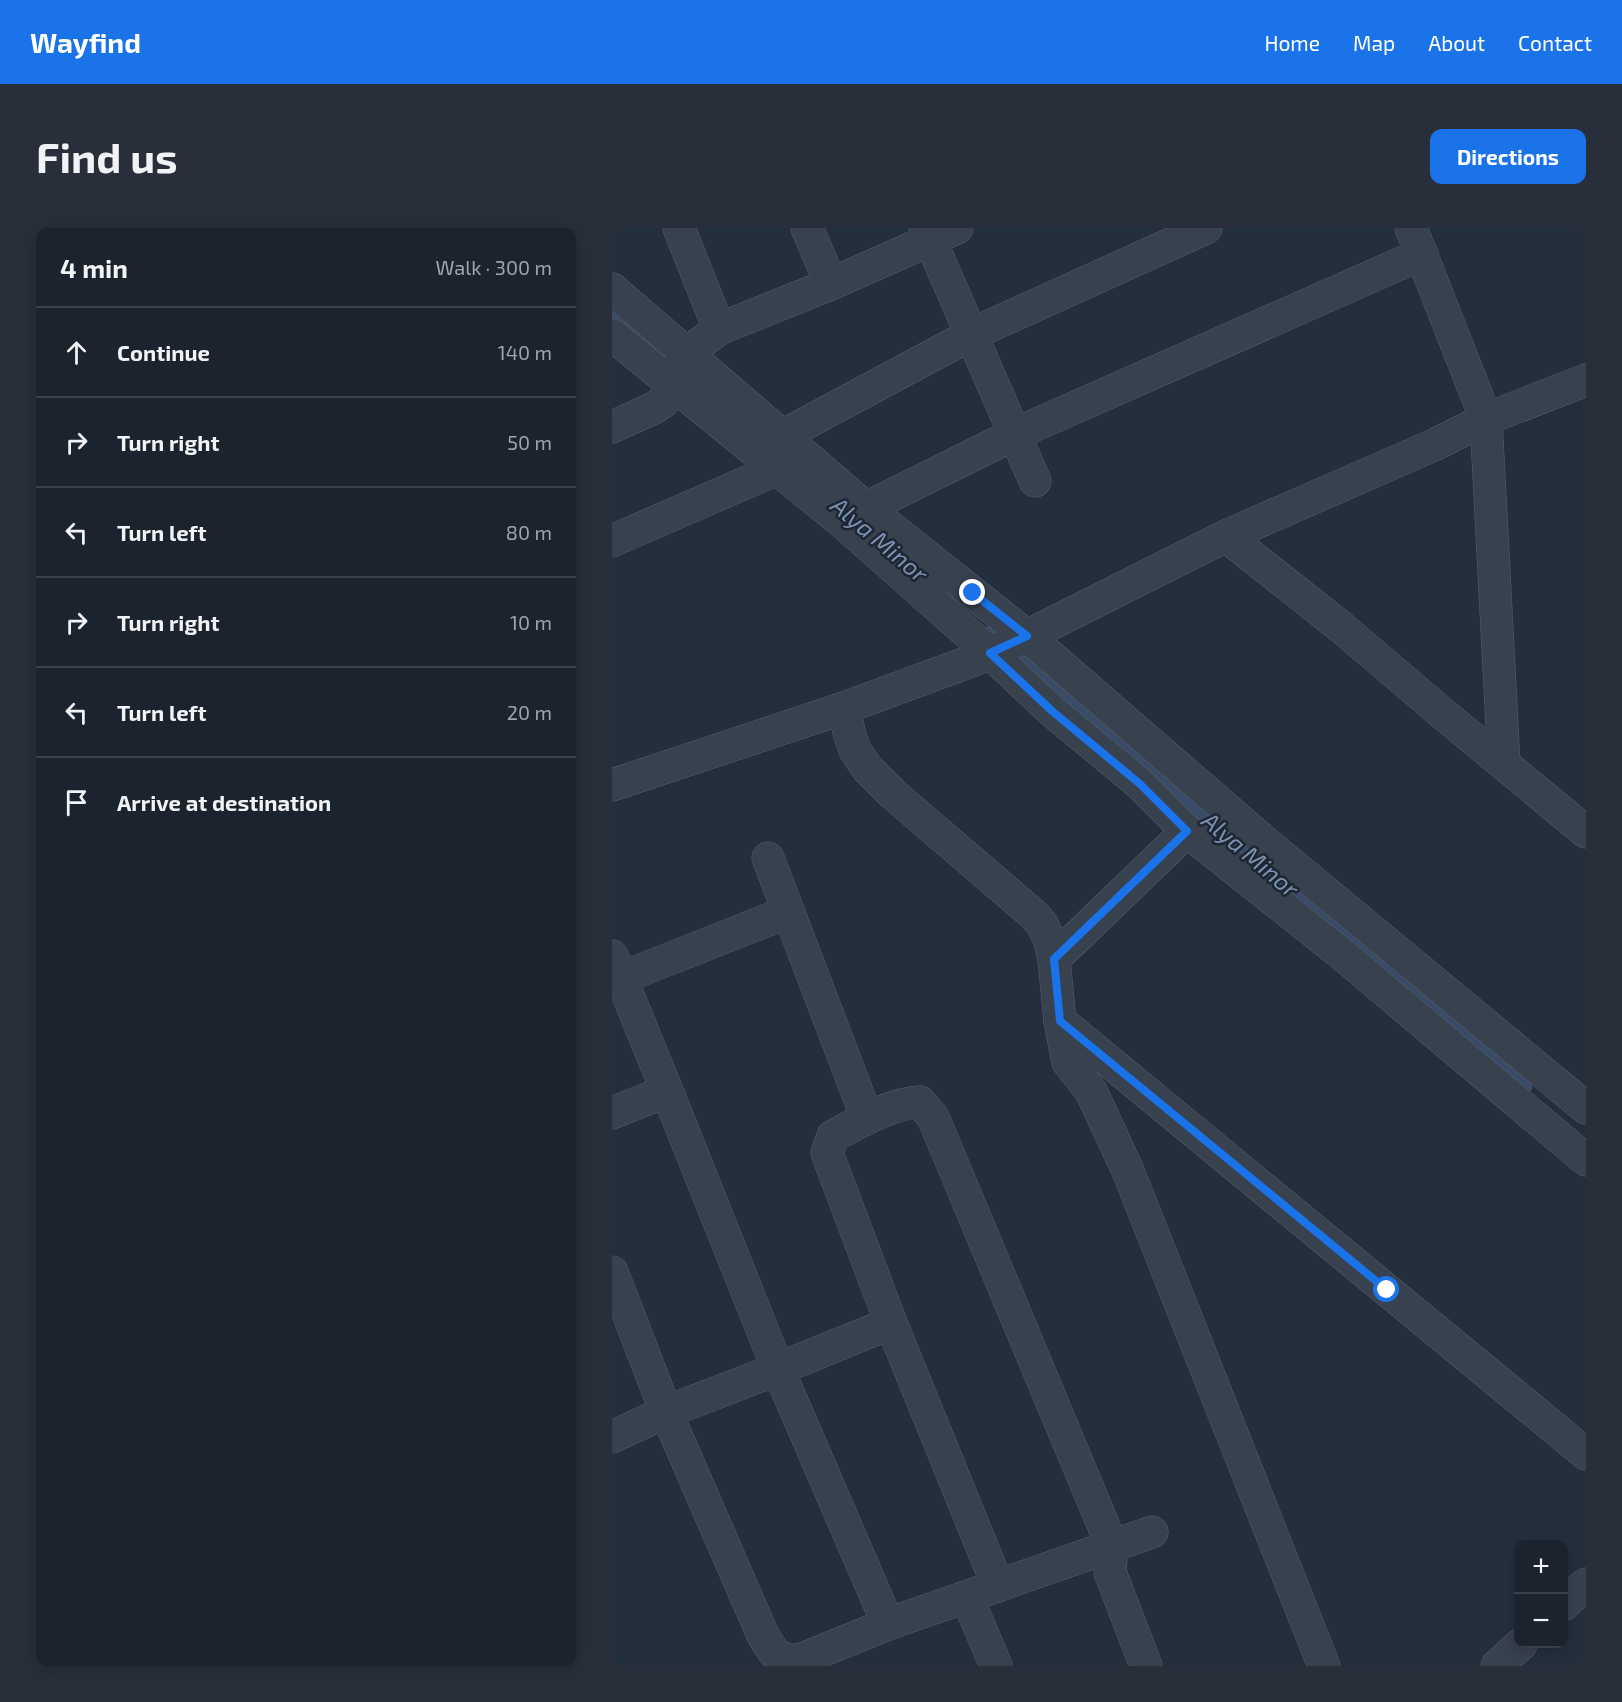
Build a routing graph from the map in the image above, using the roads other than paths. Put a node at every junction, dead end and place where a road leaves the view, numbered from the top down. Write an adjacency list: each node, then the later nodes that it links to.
1 (679, 228): 8 (street)
2 (807, 228): 6 (street)
3 (1206, 228): 9 (street)
4 (937, 232): 6 (street); 9 (street)
5 (1417, 241): 14 (street); 16 (street)
6 (831, 285): 8 (street)
7 (612, 289): 11 (street)
8 (719, 329): 11 (street)
9 (972, 334): 16 (street); 17 (street)
10 (612, 335): 13 (street)
11 (686, 354): 13 (street); 17 (street)
12 (1586, 380): 14 (street)
13 (672, 384): 15 (street); 18 (street)
14 (1486, 419): 21 (street); 26 (street)
15 (612, 427)
16 (1015, 434): 19 (street); 20 (street)
17 (782, 436): 20 (street)
18 (777, 469): 22 (street); 24 (street)
19 (1035, 481)
20 (866, 508): 23 (street)
21 (1226, 536): 23 (street); 26 (street)
22 (612, 541)
23 (1027, 636): 24 (street); 36 (street)
24 (990, 653): 25 (street); 28 (street)
25 (844, 708): 27 (street); 32 (street)
26 (1503, 764): 29 (street)
27 (612, 785)
28 (1187, 831): 32 (street); 39 (street)
29 (1586, 832)
30 (768, 858): 31 (street)
31 (788, 912): 33 (street); 38 (street)
32 (1054, 959): 34 (street)
33 (616, 967): 35 (street)
34 (1060, 1021): 45 (street); 57 (street)
35 (668, 1091): 37 (street); 42 (street)
36 (1586, 1108)
37 (612, 1113)
38 (867, 1118): 41 (street); 47 (street)
39 (1586, 1160)
40 (612, 1272): 43 (street)
41 (891, 1323): 42 (street); 49 (street)
42 (778, 1370): 43 (street); 52 (street)
43 (666, 1412): 44 (street); 54 (street)
44 (612, 1437)
45 (1586, 1454)
46 (1152, 1532): 47 (street)
47 (1112, 1546): 49 (street); 56 (street)
48 (1586, 1584): 51 (street)
49 (998, 1586): 50 (street)
50 (967, 1597): 52 (street); 55 (street)
51 (1568, 1600)
52 (888, 1624): 54 (street)
53 (1517, 1648): 58 (street)
54 (848, 1654)
55 (996, 1666)
56 (1146, 1666)
57 (1324, 1666)
58 (1497, 1666)

